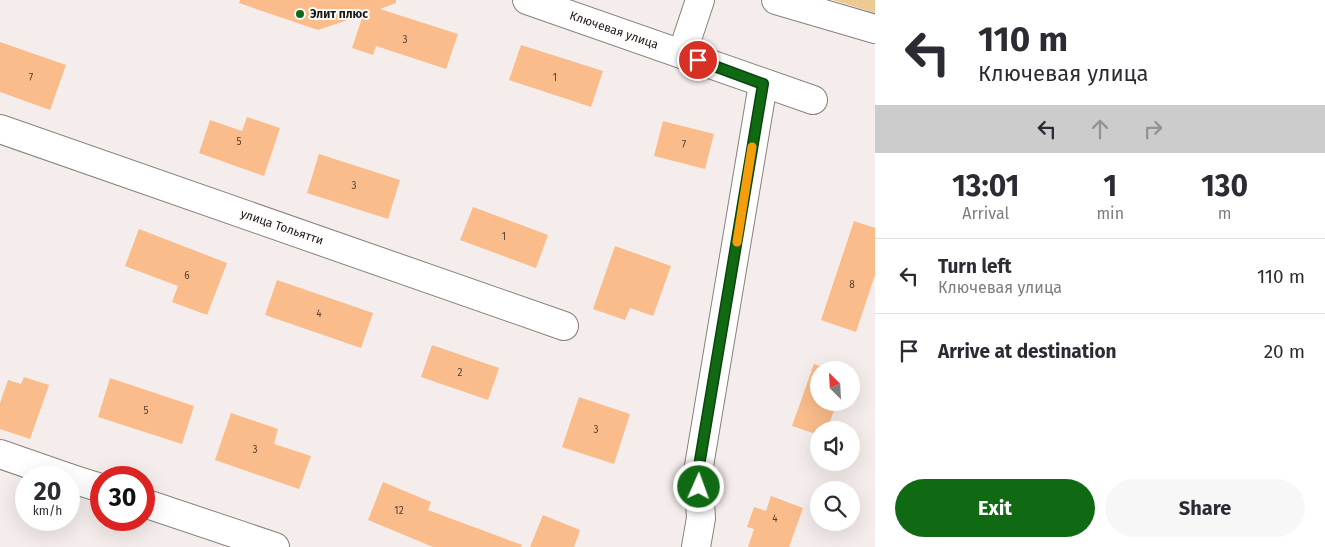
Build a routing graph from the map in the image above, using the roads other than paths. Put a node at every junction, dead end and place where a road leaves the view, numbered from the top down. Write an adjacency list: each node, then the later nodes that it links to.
1 (528, 0): 5 (street, Ключевая улица)
2 (700, 0): 5 (street)
3 (786, 1): 4 (street)
4 (875, 29)
5 (682, 54): 6 (street, Ключевая улица)
6 (763, 84): 7 (street, Ключевая улица); 14 (street)
7 (813, 100)
8 (0, 129): 9 (street, улица Тольятти)
9 (564, 326)
10 (0, 454): 11 (street)
11 (34, 466)
12 (155, 507): 13 (street)
13 (275, 547)
14 (696, 547)

